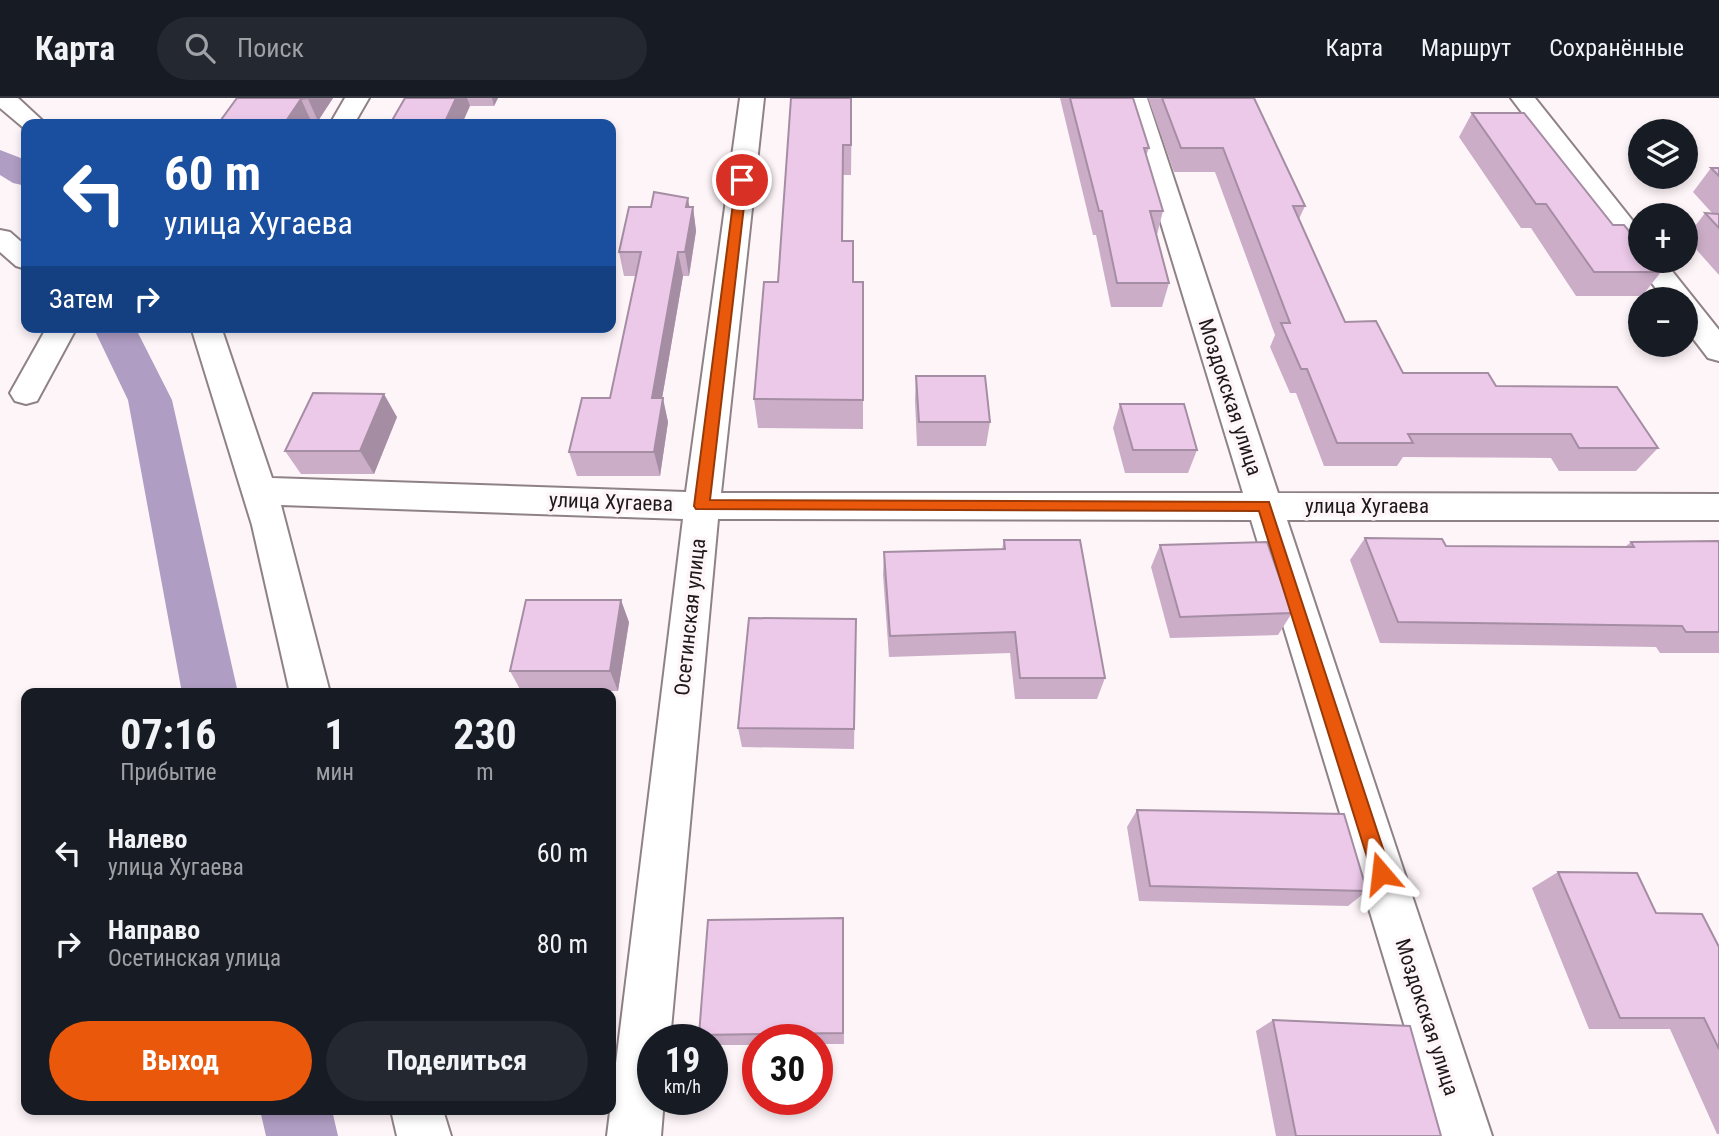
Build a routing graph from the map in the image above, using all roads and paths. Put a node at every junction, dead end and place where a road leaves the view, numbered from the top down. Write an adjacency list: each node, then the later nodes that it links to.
1 (3, 98): 6 (street)
2 (357, 98): 7 (street)
3 (752, 98): 19 (street, Осетинская улица)
4 (1135, 98): 20 (street, Моздокская улица)
5 (1523, 98): 8 (street)
6 (28, 119)
7 (345, 119)
8 (1628, 234)
9 (0, 238): 10 (street)
10 (21, 256)
11 (1658, 273): 12 (street)
12 (1670, 287)
13 (1698, 324): 16 (street)
14 (59, 333): 17 (street)
15 (208, 333): 18 (street)
16 (1719, 351)
17 (26, 393)
18 (259, 491): 19 (street, улица Хугаева); 22 (street)
19 (702, 506): 20 (street, улица Хугаева); 25 (street, Осетинская улица)
20 (1264, 506): 21 (street, улица Хугаева); 26 (street, Моздокская улица)
21 (1719, 507)
22 (309, 688)
23 (418, 1115): 24 (street)
24 (424, 1136)
25 (634, 1136)
26 (1465, 1136)

